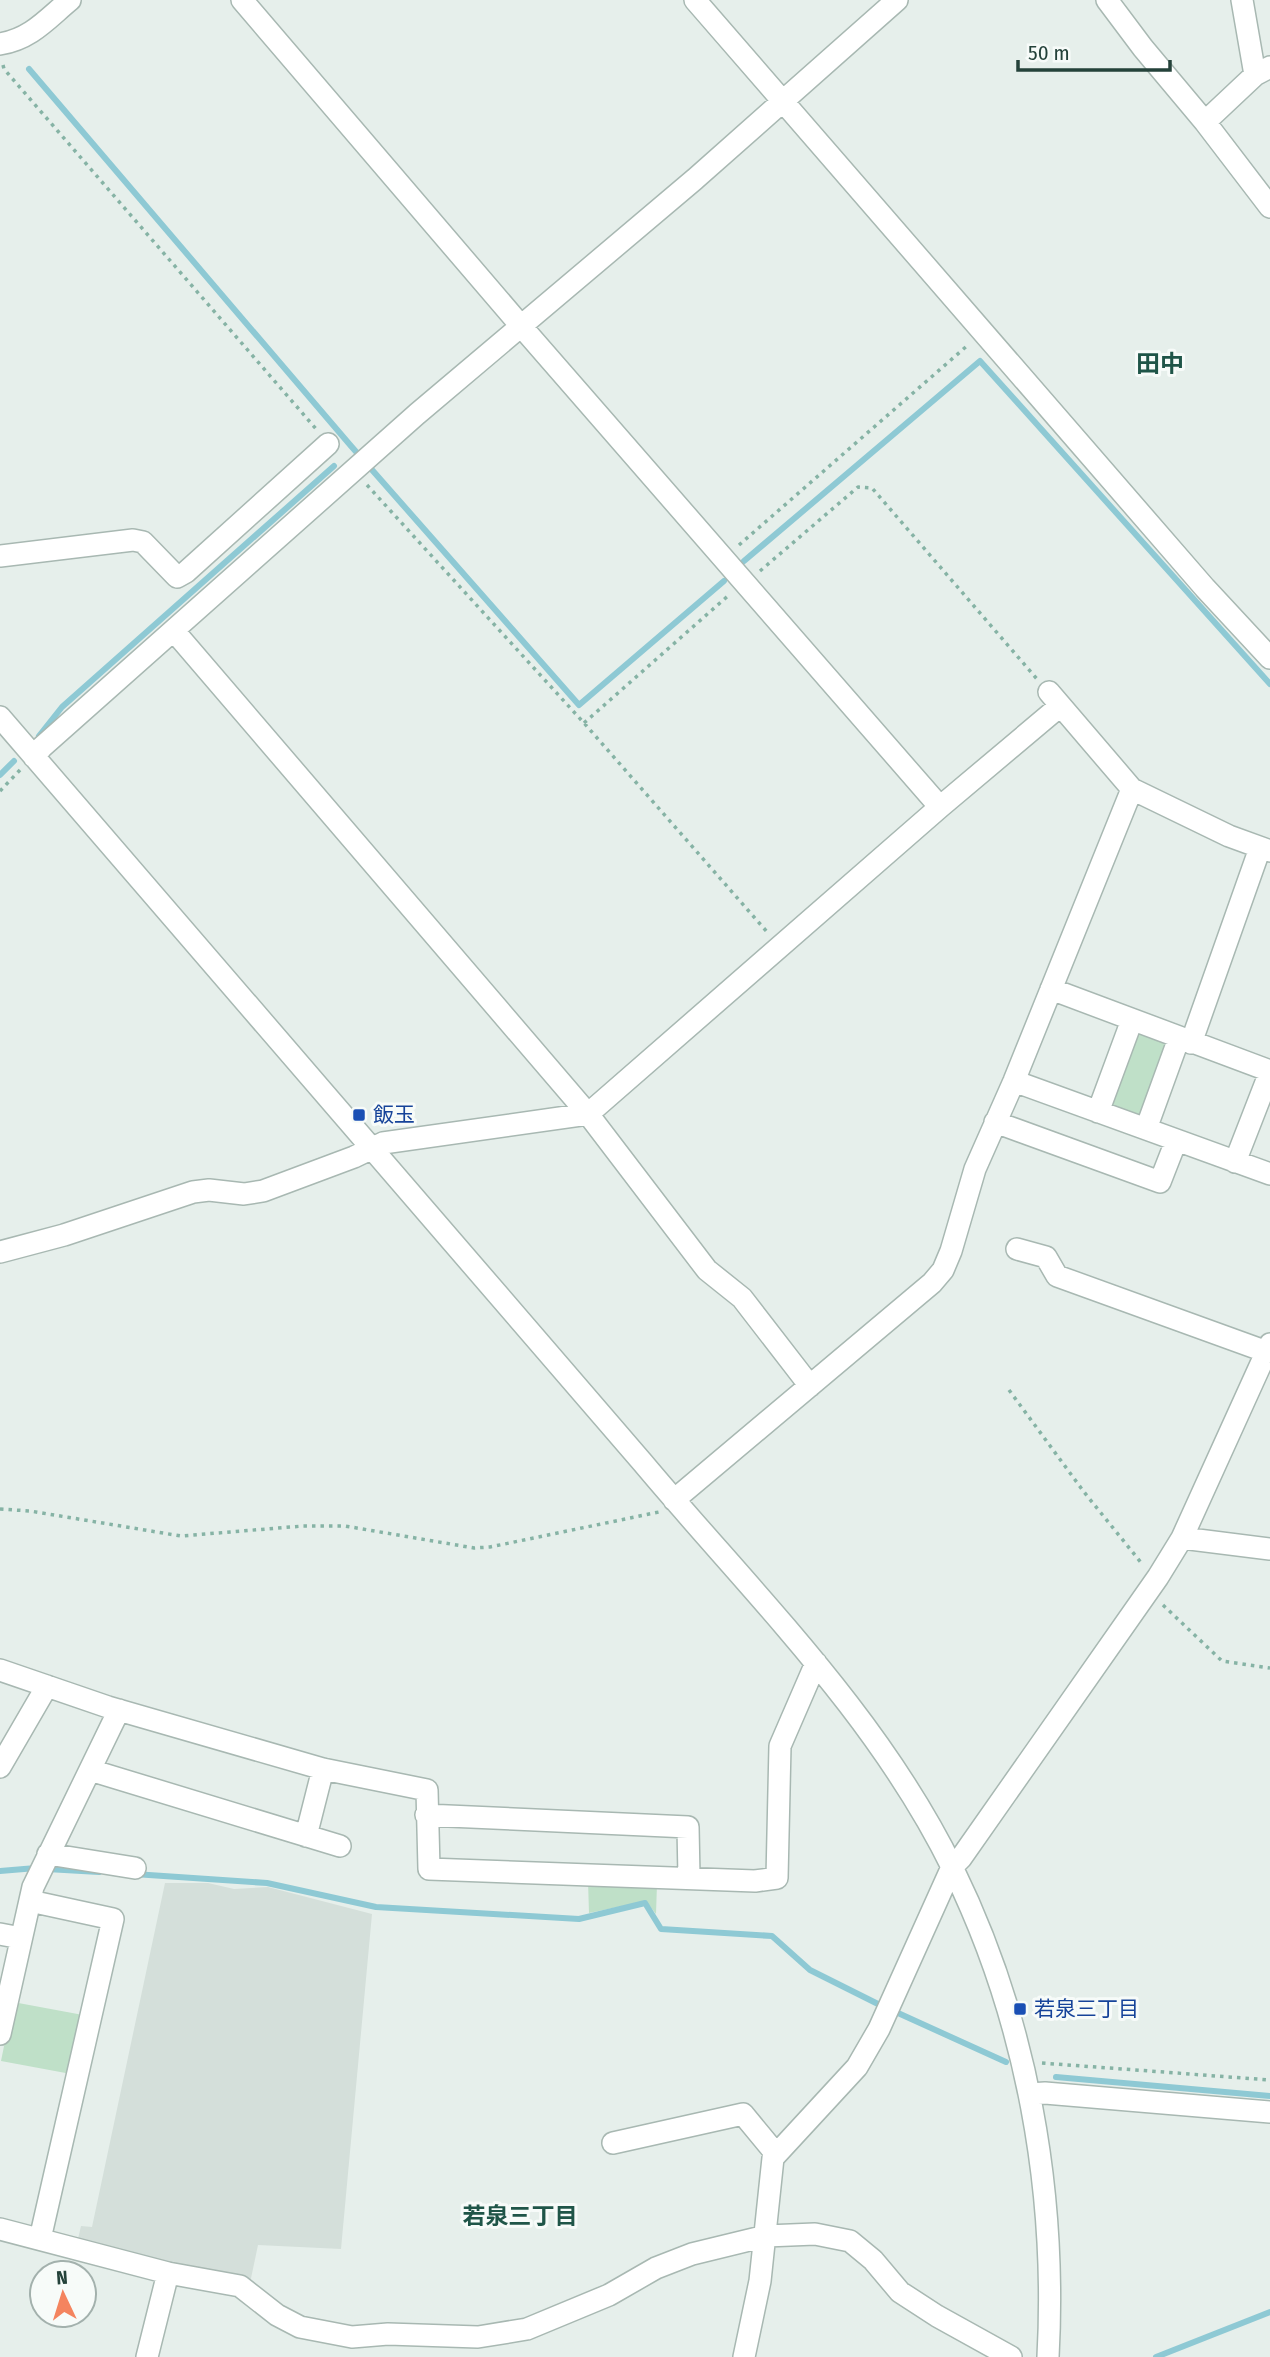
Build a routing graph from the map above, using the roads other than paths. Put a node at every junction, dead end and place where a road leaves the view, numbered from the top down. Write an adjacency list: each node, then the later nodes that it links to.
1 (70, 0): 7 (street)
2 (242, 0): 12 (street)
3 (695, 0): 9 (street)
4 (897, 0): 9 (street)
5 (1107, 0): 10 (street)
6 (1242, 0): 8 (street)
7 (1, 53)
8 (1263, 71): 10 (street)
9 (782, 100): 12 (street); 16 (street)
10 (1205, 122): 11 (street)
11 (1270, 207)
12 (521, 326): 15 (street); 20 (street)
13 (328, 444): 14 (street)
14 (0, 556)
15 (174, 631): 18 (street); 28 (street)
16 (1270, 658)
17 (0, 717): 18 (street)
18 (34, 757): 32 (street)
19 (1132, 789): 20 (street); 21 (street); 22 (street)
20 (940, 807): 28 (street)
21 (1265, 850): 24 (street)
22 (1051, 989): 23 (street); 26 (street)
23 (1132, 1020): 24 (street); 27 (street)
24 (1185, 1040): 25 (street); 30 (street)
25 (1270, 1072): 33 (street)
26 (1014, 1081): 27 (street); 29 (street)
27 (1098, 1112): 30 (street)
28 (588, 1114): 32 (street); 38 (street)
29 (995, 1122): 31 (street); 38 (street)
30 (1146, 1129): 31 (street)
31 (1176, 1140): 33 (street)
32 (372, 1149): 36 (street); 39 (street)
33 (1236, 1161): 34 (street)
34 (1270, 1174)
35 (1017, 1249): 37 (street)
36 (0, 1252)
37 (1268, 1348): 40 (street)
38 (810, 1386): 39 (street)
39 (674, 1500): 42 (street)
40 (1182, 1538): 41 (street); 53 (street)
41 (1270, 1549)
42 (816, 1663): 53 (street); 55 (street)
43 (0, 1670): 44 (street)
44 (47, 1686): 45 (street); 46 (street)
45 (119, 1710): 47 (street); 48 (street)
46 (0, 1767)
47 (323, 1769): 49 (street); 50 (street)
48 (90, 1770): 50 (street); 52 (street)
49 (426, 1815): 55 (street); 55 (street)
50 (306, 1836): 51 (street)
51 (340, 1846)
52 (43, 1865): 54 (street); 56 (street)
53 (953, 1867): 59 (street); 62 (street)
54 (135, 1868)
55 (689, 1877)
56 (30, 1901): 57 (street); 65 (street)
57 (10, 1936): 58 (street)
58 (0, 2034)
59 (1030, 2094): 60 (street); 71 (street)
60 (1270, 2112)
61 (613, 2143): 62 (street)
62 (776, 2154): 64 (street)
63 (0, 2229): 65 (street)
64 (766, 2236): 67 (street); 69 (street); 70 (street)
65 (40, 2239): 66 (street)
66 (168, 2273): 67 (street); 68 (street)
67 (351, 2347)
68 (147, 2357)
69 (744, 2357)
70 (1011, 2357)
71 (1048, 2357)

